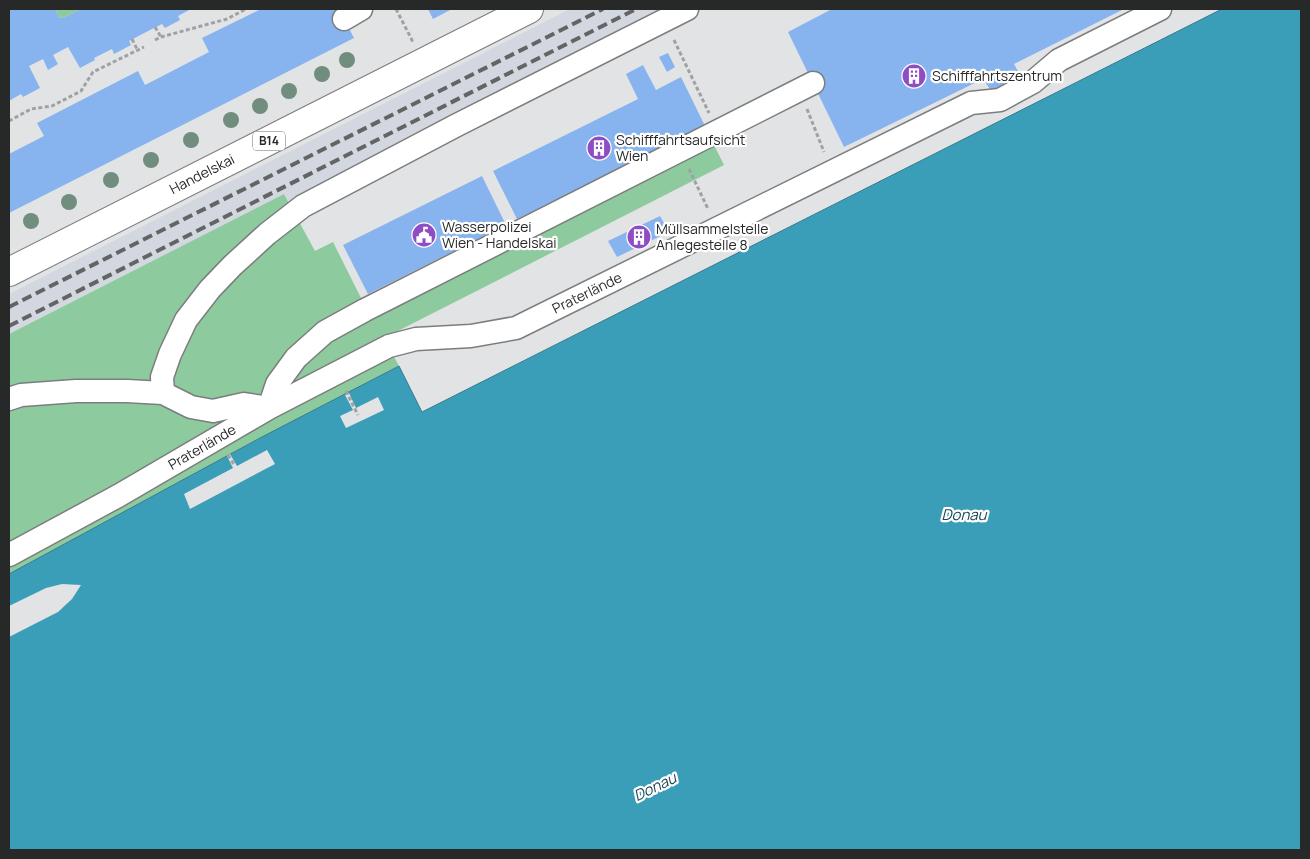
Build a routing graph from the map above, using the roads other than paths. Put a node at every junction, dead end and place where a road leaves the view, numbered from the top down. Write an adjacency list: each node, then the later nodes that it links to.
1 (529, 9): 5 (main road, Handelskai / B14)
2 (687, 9): 6 (lane)
3 (1160, 9): 8 (lane, Praterlände)
4 (806, 87): 8 (lane)
5 (9, 272)
6 (163, 393): 7 (lane); 8 (lane)
7 (9, 399)
8 (269, 408): 9 (lane, Praterlände)
9 (9, 554)

